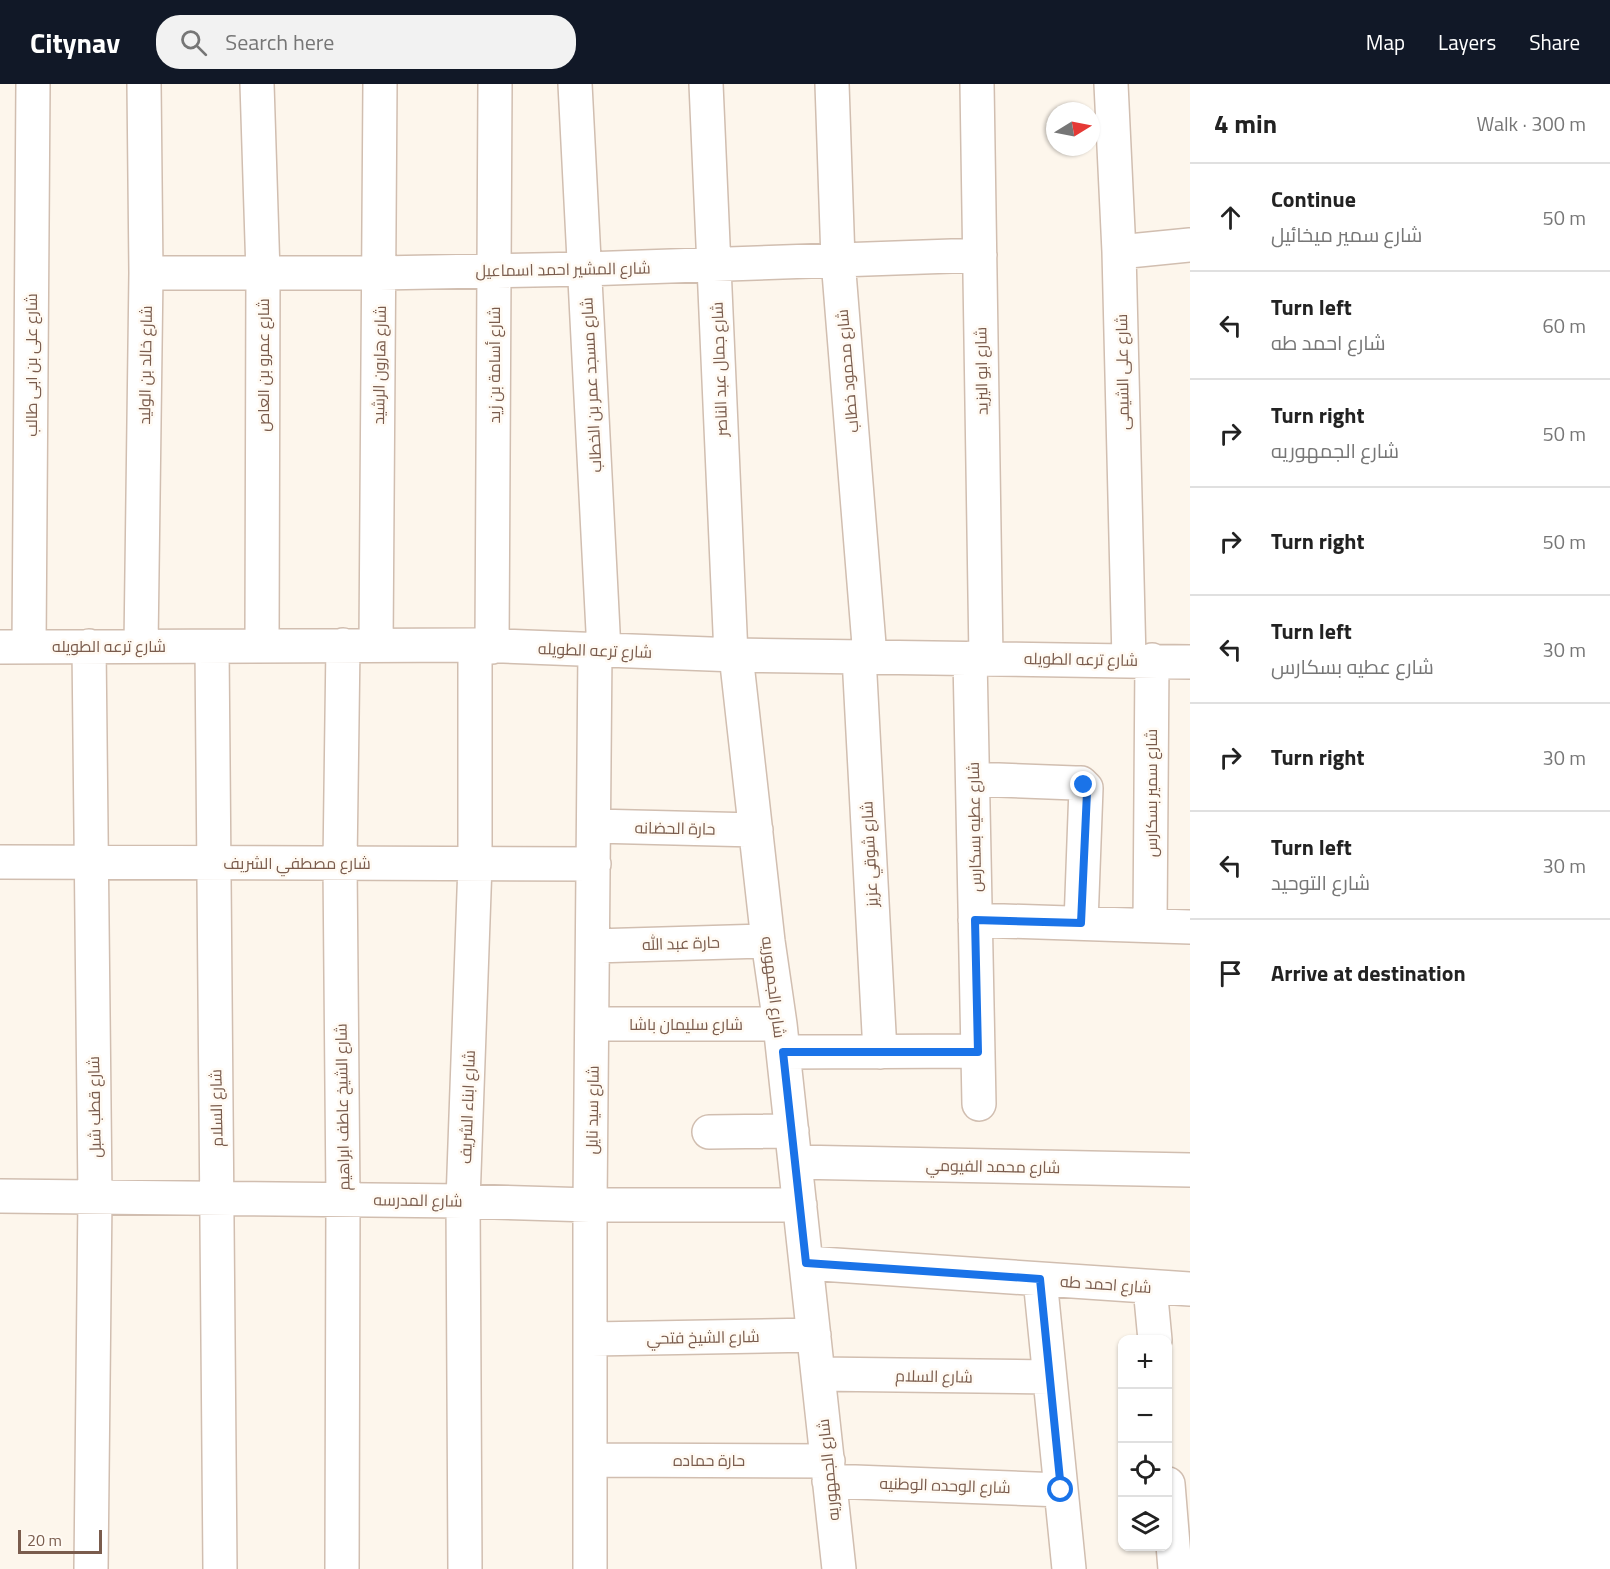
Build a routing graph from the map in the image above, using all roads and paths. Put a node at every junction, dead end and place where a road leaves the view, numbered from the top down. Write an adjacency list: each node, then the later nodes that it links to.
1 (33, 84): 27 (street, شارع على بن ابى طالب)
2 (144, 84): 18 (street, شارع خالد بن الوليد)
3 (257, 84): 19 (street, شارع عمرو بن العاص)
4 (380, 84): 20 (street, شارع هارون الرشيد)
5 (495, 84): 17 (street, شارع أسامة بن زيد)
6 (575, 84): 16 (street, شارع مسجد عمر بن الخطاب)
7 (706, 84): 15 (street, شارع جمال عبد الناصر)
8 (832, 84): 14 (street, شارع محمود خطاب)
9 (978, 84): 13 (street, شارع ابو اليزيد)
10 (1112, 84): 12 (street, شارع على الشيمى)
11 (1190, 245): 12 (street)
12 (1119, 252): 33 (street, شارع على الشيمى)
13 (980, 255): 14 (street, شارع المشير احمد اسماعيل); 32 (street, شارع ابو اليزيد)
14 (838, 260): 15 (street, شارع المشير احمد اسماعيل); 31 (street, شارع محمود خطاب)
15 (714, 265): 16 (street, شارع المشير احمد اسماعيل); 30 (street, شارع جمال عبد الناصر)
16 (585, 270): 17 (street, شارع المشير احمد اسماعيل); 29 (street, شارع مسجد عمر بن الخطاب)
17 (495, 271): 20 (street, شارع المشير احمد اسماعيل); 26 (street, شارع أسامة بن زيد)
18 (146, 273): 19 (street, شارع المشير احمد اسماعيل); 24 (street, شارع خالد بن الوليد)
19 (263, 273): 20 (street, شارع المشير احمد اسماعيل); 25 (street, شارع عمرو بن العاص)
20 (380, 273): 22 (street, شارع هارون الرشيد)
21 (343, 645): 22 (street, شارع ترعه الطويله); 25 (street, شارع ترعه الطويله); 41 (street, شارع الشيخ عاطف ابراهيم)
22 (376, 645): 26 (street, شارع ترعه الطويله)
23 (89, 646): 24 (street, شارع ترعه الطويله); 27 (street, شارع ترعه الطويله); 39 (street, شارع قطب شبل)
24 (141, 646): 28 (street, شارع ترعه الطويله)
25 (262, 646): 28 (street, شارع ترعه الطويله)
26 (484, 646): 29 (street, شارع ترعه الطويله); 42 (street, شارع ابناء الشريف)
27 (15, 647)
28 (212, 647): 40 (street, شارع السلام)
29 (600, 651): 30 (street, شارع ترعه الطويله); 36 (street, شارع سيد نايل)
30 (733, 655): 31 (street, شارع ترعه الطويله); 37 (street, شارع الجمهوريه)
31 (864, 657): 32 (street, شارع ترعه الطويله); 52 (street, شارع شوقي عزيز)
32 (978, 658): 33 (street, شارع ترعه الطويله); 35 (street, شارع عطيه بسكارس)
33 (1141, 660): 34 (street, شارع ترعه الطويله); 46 (street, شارع سمير بسكارس)
34 (1190, 662)
35 (973, 779): 44 (street, شارع عطيه بسكارس); 45 (street)
36 (594, 826): 37 (street, حارة الحضانه); 43 (street, شارع سيد نايل)
37 (756, 830): 48 (street, شارع الجمهوريه)
38 (0, 862): 39 (street, شارع مصطفي الشريف)
39 (91, 863): 40 (street, شارع مصطفي الشريف); 59 (street, شارع قطب شبل)
40 (212, 863): 41 (street, شارع مصطفي الشريف); 60 (street, شارع السلام)
41 (340, 864): 42 (street, شارع مصطفي الشريف); 61 (street, شارع الشيخ عاطف ابراهيم)
42 (475, 864): 43 (street, شارع مصطفي الشريف); 62 (street, شارع ابناء الشريف)
43 (594, 864): 49 (street, شارع سيد نايل)
44 (975, 920): 45 (street); 53 (street, شارع عطيه بسكارس)
45 (1081, 923): 46 (street)
46 (1150, 925): 47 (street)
47 (1190, 927)
48 (768, 941): 49 (street, حارة عبد الله); 51 (street, شارع الجمهوريه)
49 (594, 946): 50 (street, شارع سيد نايل)
50 (593, 1024): 51 (street, شارع سليمان باشا); 64 (street, شارع سيد نايل)
51 (781, 1038): 52 (street, شارع سليمان باشا); 56 (street, شارع الجمهوريه)
52 (880, 1052): 53 (street, شارع سليمان باشا)
53 (978, 1052): 54 (street, شارع عطيه بسكارس)
54 (979, 1104)
55 (709, 1132): 56 (street, شارع محمد الفيومي)
56 (793, 1146): 57 (street, شارع محمد الفيومي); 63 (street, شارع الجمهوريه)
57 (1190, 1170)
58 (0, 1196): 59 (street, شارع المدرسه)
59 (95, 1197): 60 (street, شارع المدرسه); 78 (street, شارع قطب شبل)
60 (217, 1198): 61 (street, شارع المدرسه); 79 (street, شارع السلام)
61 (343, 1199): 62 (street, شارع المدرسه); 80 (street, شارع الشيخ عاطف ابراهيم)
62 (463, 1201): 64 (street, شارع المدرسه); 81 (street, شارع ابناء الشريف)
63 (800, 1204): 64 (street, شارع المدرسه); 65 (street, شارع الجمهوريه)
64 (590, 1205): 71 (street, شارع سيد نايل)
65 (806, 1263): 66 (street, شارع احمد طه); 69 (street, شارع الجمهوريه)
66 (1040, 1279): 67 (street, شارع احمد طه); 73 (street)
67 (1150, 1287): 68 (street, شارع احمد طه); 70 (street)
68 (1190, 1289)
69 (814, 1335): 71 (street, شارع الشيخ فتحي); 72 (street, شارع الجمهوريه)
70 (1155, 1335)
71 (592, 1339): 74 (street, شارع سيد نايل)
72 (818, 1374): 73 (street, شارع السلام); 75 (street, شارع الجمهوريه)
73 (1050, 1377): 76 (street)
74 (591, 1460): 75 (street, حارة حماده); 82 (street, شارع سيد نايل)
75 (828, 1471): 76 (street, شارع الوحده الوطنيه); 83 (street, شارع الجمهوريه)
76 (1061, 1490): 84 (street)
77 (1168, 1497): 85 (street)
78 (91, 1569)
79 (220, 1569)
80 (342, 1569)
81 (465, 1569)
82 (590, 1569)
83 (839, 1569)
84 (1069, 1569)
85 (1175, 1569)

